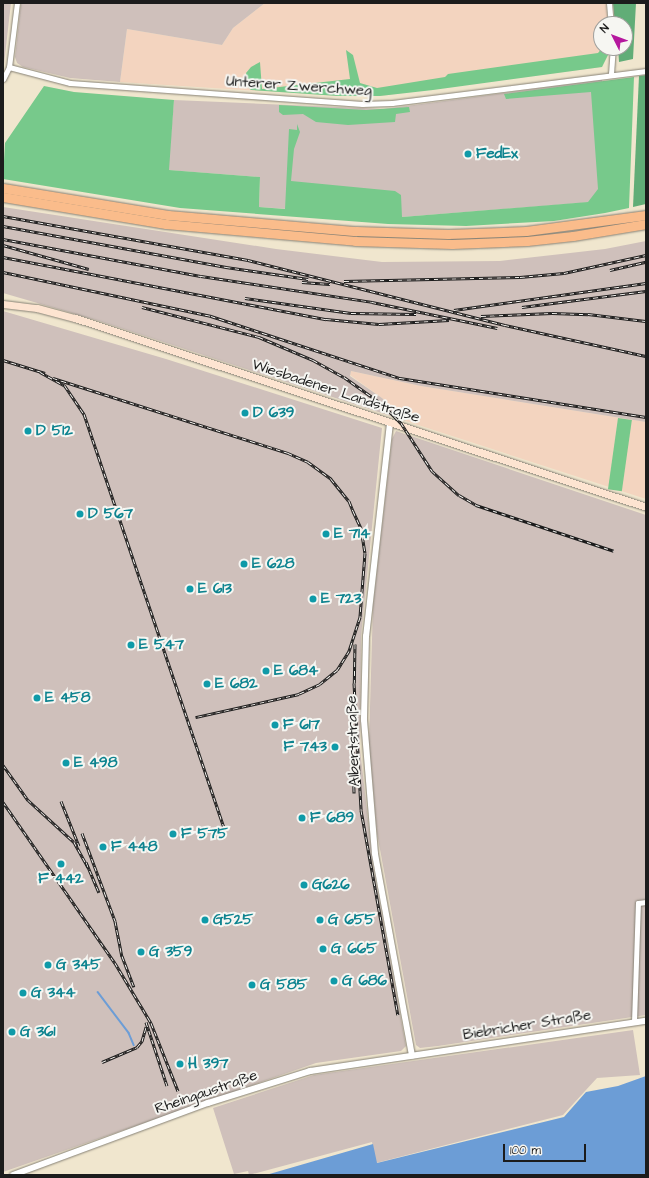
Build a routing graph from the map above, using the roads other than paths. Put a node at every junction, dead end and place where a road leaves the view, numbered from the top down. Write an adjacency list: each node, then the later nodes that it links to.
1 (17, 3): 5 (street)
2 (609, 3): 3 (street)
3 (610, 16)
4 (612, 56): 7 (street)
5 (9, 67): 7 (street, Unterer Zwerchweg); 8 (street)
6 (646, 71): 7 (street, Unterer Zwerchweg)
7 (611, 74)
8 (3, 79)
9 (3, 188): 11 (highway)
10 (3, 197): 12 (highway)
11 (646, 215)
12 (646, 224)
13 (3, 299): 15 (main road, Wiesbadener Landstraße)
14 (3, 304): 15 (main road, Wiesbadener Landstraße)
15 (17, 304): 16 (main road, Wiesbadener Landstraße)
16 (390, 423): 17 (main road, Wiesbadener Landstraße); 21 (street, Albertstraße)
17 (646, 507)
18 (645, 901): 20 (street)
19 (646, 1020): 20 (street, Biebricher Straße)
20 (634, 1022): 21 (street, Biebricher Straße)
21 (412, 1056): 22 (street, Rheingaustraße)
22 (13, 1175)

